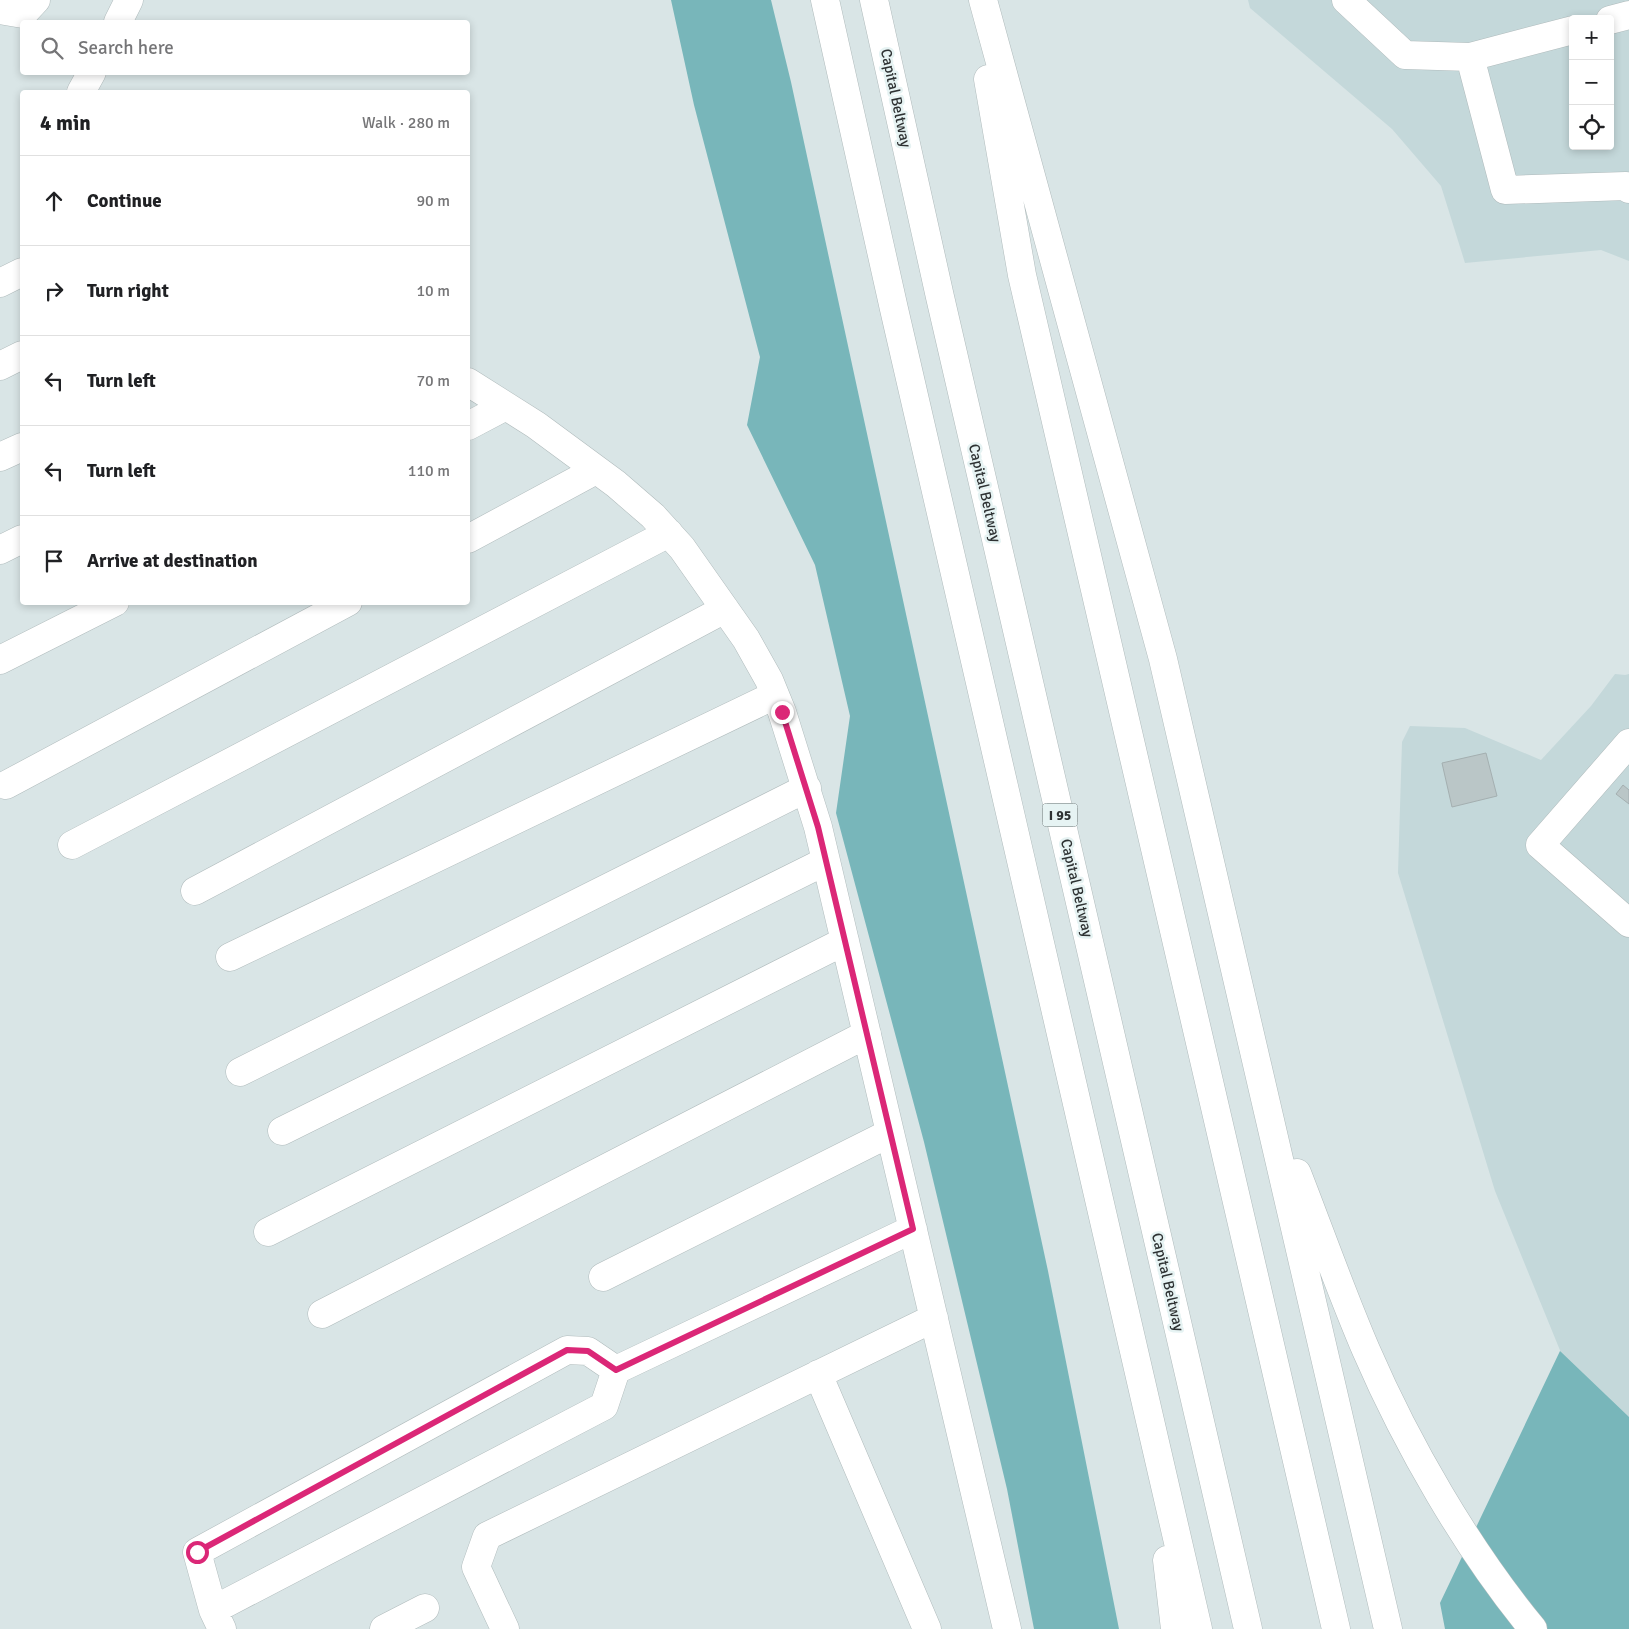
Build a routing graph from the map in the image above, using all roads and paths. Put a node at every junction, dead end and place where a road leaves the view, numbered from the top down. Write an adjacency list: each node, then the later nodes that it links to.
1 (36, 0): 8 (main road)
2 (129, 0): 11 (main road)
3 (825, 0): 57 (main road)
4 (874, 0): 66 (main road, Capital Beltway / I 95)
5 (975, 0): 67 (main road)
6 (983, 0): 46 (main road)
7 (1346, 0): 13 (main road)
8 (0, 10)
9 (1629, 15): 10 (main road)
10 (1614, 19)
11 (119, 20)
12 (1569, 31): 13 (main road)
13 (1470, 56): 16 (main road)
14 (90, 75): 15 (main road)
15 (82, 90)
16 (1629, 189)
17 (20, 273): 18 (main road)
18 (0, 283)
19 (20, 356): 20 (main road)
20 (0, 366)
21 (470, 383): 22 (main road)
22 (506, 406): 23 (main road); 26 (main road)
23 (470, 425)
24 (20, 448): 25 (main road)
25 (0, 458)
26 (596, 470): 27 (main road); 28 (main road)
27 (669, 534): 33 (main road); 39 (main road)
28 (470, 537)
29 (20, 540): 30 (main road)
30 (0, 550)
31 (108, 605): 34 (main road)
32 (342, 605): 37 (main road)
33 (725, 609): 35 (main road); 41 (main road)
34 (0, 660)
35 (775, 695): 38 (main road); 44 (main road)
36 (1629, 743): 42 (main road)
37 (6, 785)
38 (807, 788): 40 (main road); 47 (main road)
39 (72, 846)
40 (826, 861): 43 (main road); 48 (main road)
41 (195, 890)
42 (1629, 923)
43 (845, 941): 45 (main road); 51 (main road)
44 (230, 957)
45 (867, 1034): 49 (main road); 53 (main road)
46 (1258, 1068): 68 (main road); 69 (main road)
47 (240, 1072)
48 (282, 1131)
49 (890, 1133): 50 (main road); 52 (main road)
50 (913, 1229): 54 (main road); 55 (main road)
51 (268, 1232)
52 (603, 1277)
53 (322, 1314)
54 (934, 1318): 56 (main road); 63 (main road)
55 (616, 1370): 59 (main road); 59 (main road)
56 (818, 1374): 61 (main road); 62 (main road)
57 (1151, 1427): 64 (main road); 65 (main road)
58 (425, 1608): 60 (main road)
59 (218, 1620)
60 (384, 1629)
61 (505, 1629)
62 (927, 1629)
63 (1007, 1629)
64 (1175, 1629)
65 (1198, 1629)
66 (1248, 1629)
67 (1336, 1629)
68 (1388, 1629)
69 (1533, 1629)

